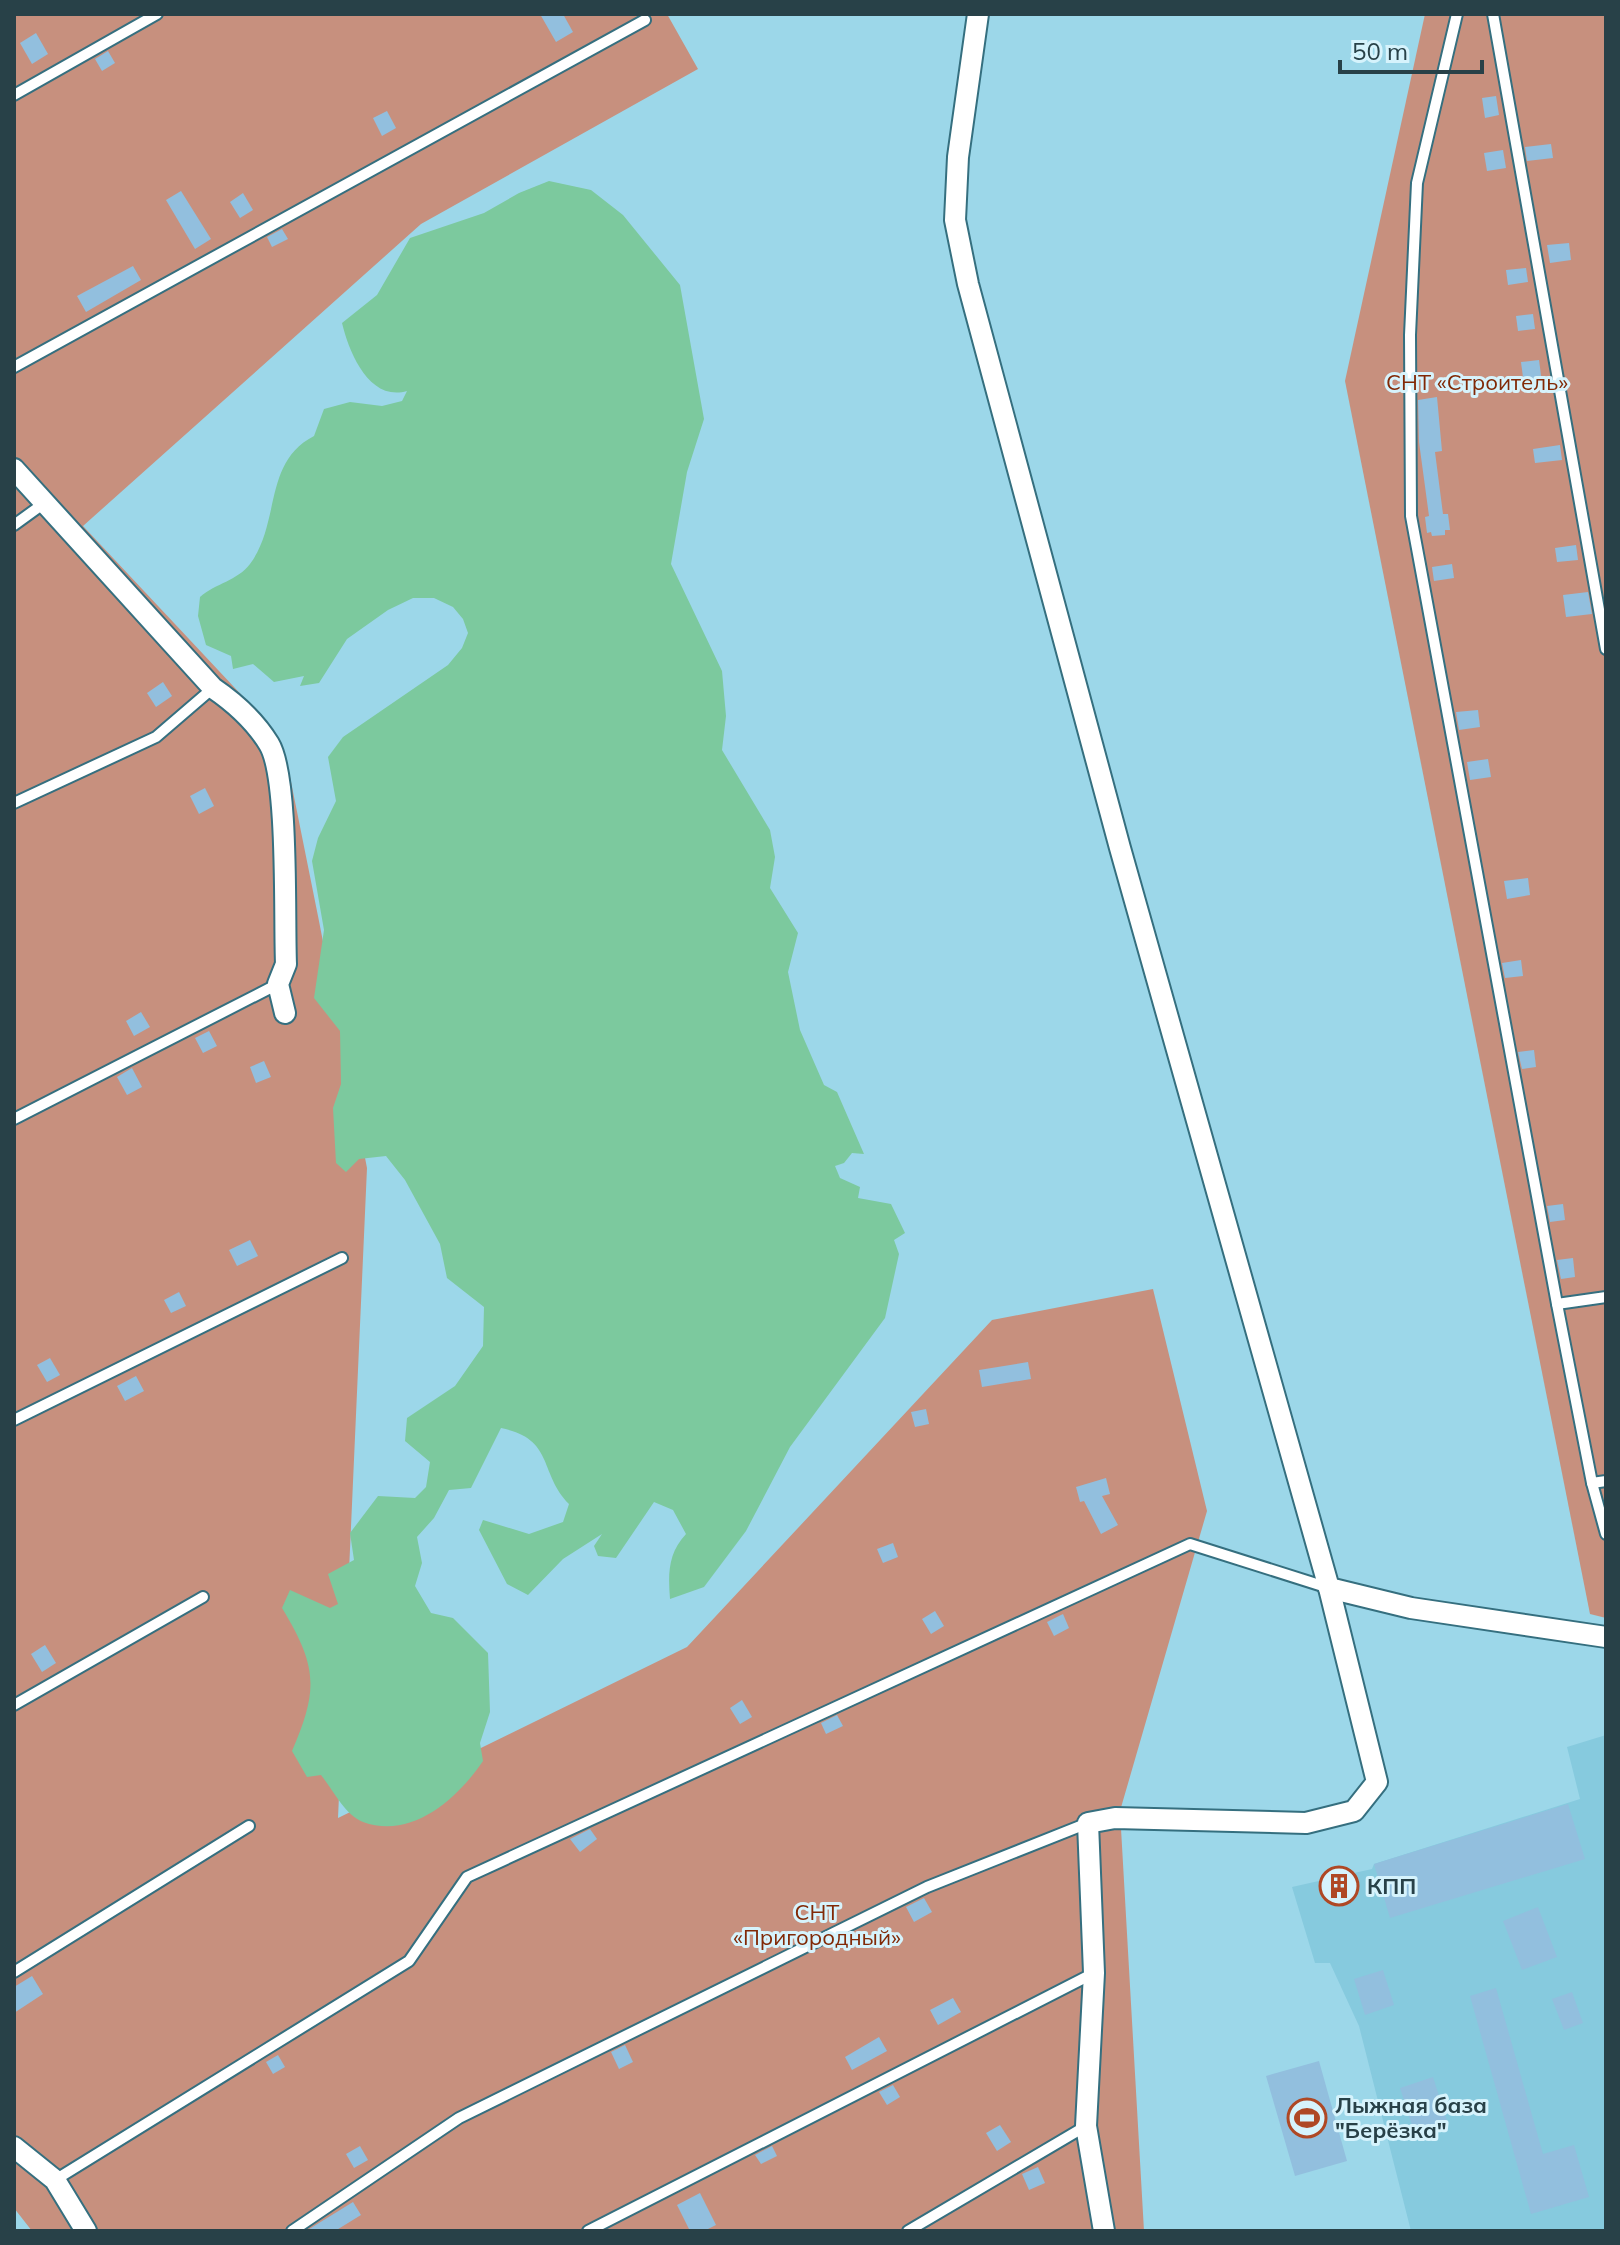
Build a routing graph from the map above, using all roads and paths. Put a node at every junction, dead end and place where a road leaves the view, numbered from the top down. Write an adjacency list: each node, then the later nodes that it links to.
1 (157, 14): 6 (lane)
2 (978, 14): 24 (street)
3 (1457, 14): 19 (lane)
4 (1493, 14): 11 (lane)
5 (645, 20): 7 (lane)
6 (14, 95)
7 (14, 367)
8 (14, 469): 9 (street)
9 (43, 504): 10 (lane); 12 (street)
10 (14, 525)
11 (1606, 649)
12 (213, 688): 13 (lane); 14 (street)
13 (14, 803)
14 (278, 984): 15 (street); 16 (lane)
15 (285, 1013)
16 (14, 1119)
17 (342, 1258): 20 (lane)
18 (1606, 1297): 19 (lane)
19 (1557, 1304): 22 (lane)
20 (14, 1420)
21 (1606, 1481): 22 (lane)
22 (1592, 1483): 23 (lane)
23 (1606, 1534)
24 (1329, 1588): 26 (street); 28 (street); 34 (lane)
25 (203, 1597): 27 (lane)
26 (1606, 1637)
27 (14, 1705)
28 (1088, 1823): 31 (street); 36 (lane)
29 (249, 1826): 30 (lane)
30 (14, 1972)
31 (1094, 1973): 32 (street); 37 (lane)
32 (1086, 2126): 38 (lane); 39 (street)
33 (14, 2147): 34 (street)
34 (55, 2180): 35 (street)
35 (86, 2231)
36 (292, 2231)
37 (588, 2231)
38 (908, 2231)
39 (1104, 2231)

